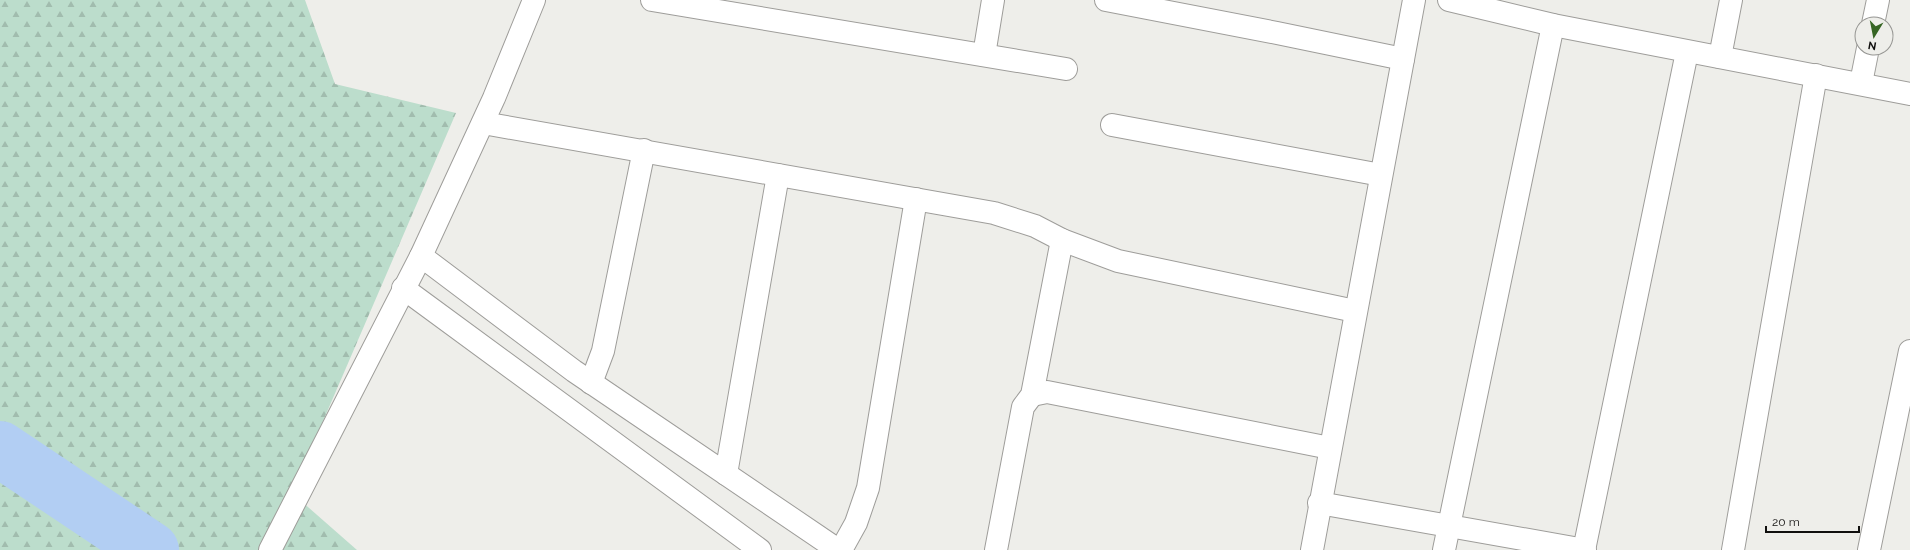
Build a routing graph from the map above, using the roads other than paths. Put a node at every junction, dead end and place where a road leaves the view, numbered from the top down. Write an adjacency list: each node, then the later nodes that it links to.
1 (534, 0): 20 (street)
2 (652, 0): 12 (street)
3 (993, 0): 12 (street)
4 (1106, 0): 15 (street)
5 (1414, 0): 15 (street)
6 (1450, 0): 10 (street)
7 (1731, 0): 14 (street)
8 (1878, 0): 9 (street)
9 (1875, 16)
10 (1553, 25): 11 (street); 36 (street)
11 (1687, 52): 14 (street); 44 (street)
12 (984, 56): 16 (street)
13 (1866, 56): 18 (street)
14 (1720, 57): 17 (street)
15 (1403, 59): 24 (street)
16 (1066, 69)
17 (1816, 75): 18 (street); 45 (street)
18 (1861, 83): 19 (street)
19 (1910, 94)
20 (483, 123): 22 (street); 27 (street)
21 (1112, 125): 24 (street)
22 (644, 150): 23 (street); 31 (street)
23 (778, 175): 25 (street); 34 (street)
24 (1381, 175): 29 (street)
25 (916, 199): 26 (street); 40 (street)
26 (1062, 240): 29 (street); 32 (street)
27 (421, 256): 28 (street); 31 (street)
28 (404, 288): 37 (street); 38 (street)
29 (1355, 311): 33 (street)
30 (1910, 351): 46 (street)
31 (591, 382): 34 (street)
32 (1032, 395): 33 (street); 41 (street)
33 (1330, 448): 35 (street)
34 (726, 474): 39 (street)
35 (1319, 503): 36 (street); 42 (street)
36 (1448, 526): 43 (street); 44 (street)
37 (270, 550)
38 (760, 550)
39 (838, 550)
40 (841, 550)
41 (996, 550)
42 (1312, 550)
43 (1444, 550)
44 (1584, 550)
45 (1733, 550)
46 (1869, 550)

